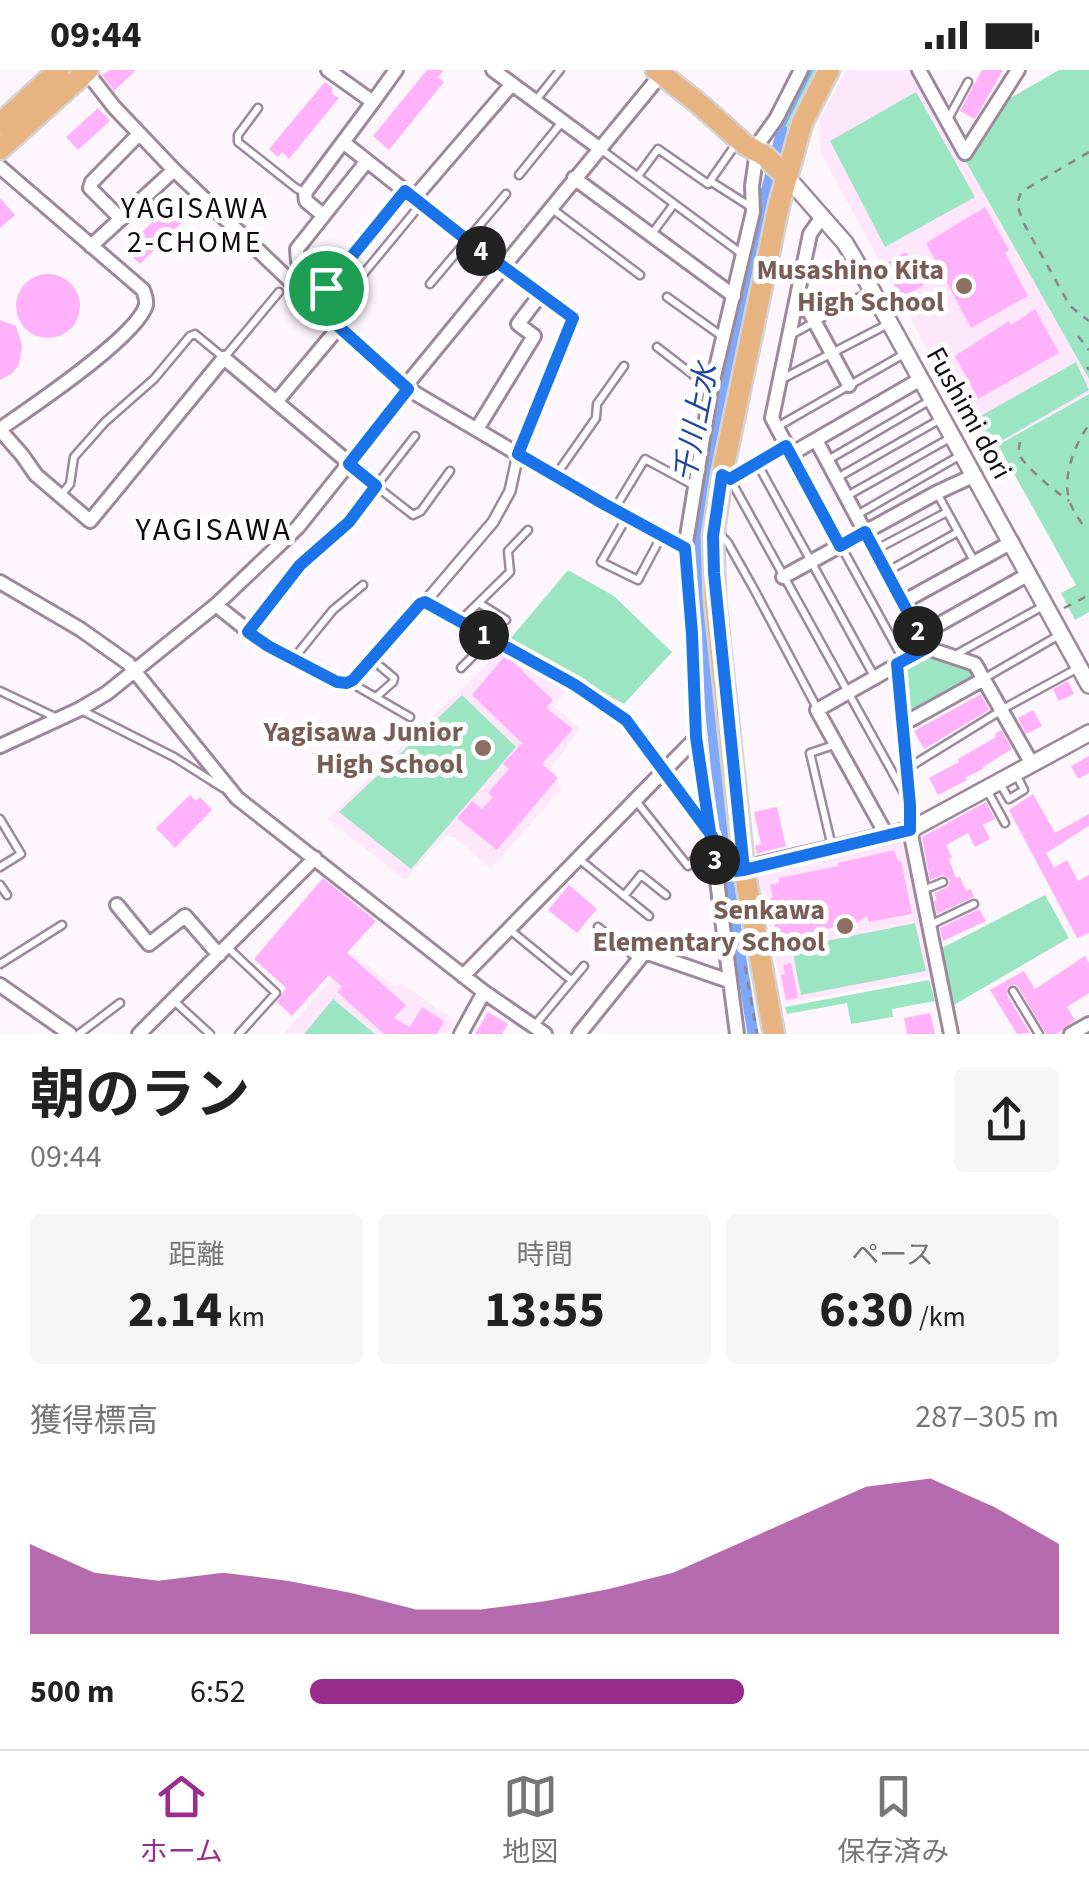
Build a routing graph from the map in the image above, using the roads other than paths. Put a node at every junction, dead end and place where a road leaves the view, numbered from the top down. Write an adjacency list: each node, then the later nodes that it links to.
1 (58, 70): 19 (main road)
2 (328, 70): 15 (street)
3 (396, 70): 15 (street)
4 (492, 70): 13 (street)
5 (560, 70): 14 (lane)
6 (801, 70): 24 (street)
7 (829, 70): 24 (main road)
8 (919, 70): 18 (street)
9 (1018, 70): 18 (street)
10 (87, 71): 20 (street); 23 (main road)
11 (665, 71): 22 (street); 24 (main road)
12 (968, 82): 18 (lane)
13 (512, 84): 14 (street); 33 (street)
14 (535, 101): 17 (street)
15 (373, 102): 21 (street)
16 (258, 108): 31 (lane)
17 (562, 121): 22 (street); 27 (lane)
18 (947, 121)
19 (0, 124)
20 (139, 134): 26 (street); 39 (street)
21 (344, 142): 25 (street); 31 (street)
22 (599, 148): 28 (lane); 29 (street)
23 (0, 152): 42 (street)
24 (764, 156): 30 (lane); 36 (street); 38 (street, Fushimi dori); 88 (main road)
25 (367, 161): 33 (street); 37 (street)
26 (174, 170): 39 (street); 55 (street)
27 (519, 175)
28 (638, 176): 30 (lane); 34 (lane)
29 (574, 178): 35 (street); 40 (street)
30 (710, 181): 36 (lane)
31 (305, 193): 37 (street)
32 (506, 194): 41 (lane)
33 (413, 197): 41 (street); 47 (lane); 54 (lane)
34 (674, 204): 40 (lane); 43 (lane)
35 (550, 208): 44 (street); 45 (lane)
36 (753, 208): 43 (street)
37 (323, 215): 47 (street)
38 (822, 216): 48 (street, Fushimi dori); 49 (street)
39 (121, 219): 42 (street)
40 (651, 236): 52 (street)
41 (467, 240): 44 (street); 46 (lane)
42 (91, 246): 75 (street)
43 (743, 254): 52 (street)
44 (502, 266): 51 (street); 68 (street)
45 (640, 274)
46 (430, 284)
47 (326, 288): 54 (street)
48 (872, 290): 56 (lane); 57 (street, Fushimi dori)
49 (798, 291): 56 (street); 58 (street)
50 (279, 292): 63 (lane)
51 (541, 294): 74 (street); 80 (street)
52 (734, 296): 59 (street)
53 (666, 297): 59 (lane)
54 (340, 302): 55 (street)
55 (334, 322): 68 (street); 71 (street)
56 (814, 322): 58 (lane); 61 (street)
57 (890, 323): 61 (lane); 62 (street, Fushimi dori)
58 (790, 335): 66 (street)
59 (724, 337): 69 (street)
60 (657, 346): 69 (lane)
61 (831, 352): 66 (lane); 67 (street)
62 (907, 352): 65 (street, Fushimi dori); 67 (lane)
63 (224, 358): 71 (street); 93 (street); 93 (lane)
64 (624, 366): 87 (lane)
65 (921, 379): 70 (street, Fushimi dori); 78 (street)
66 (781, 380): 73 (street)
67 (848, 385): 73 (lane)
68 (408, 389): 74 (street); 84 (street)
69 (710, 389): 91 (street)
70 (932, 400): 72 (street, Fushimi dori); 82 (lane)
71 (276, 402): 84 (street)
72 (942, 418): 77 (street, Fushimi dori); 89 (lane)
73 (776, 428): 79 (street)
74 (477, 429): 80 (street)
75 (0, 430): 93 (street)
76 (415, 436): 90 (lane)
77 (953, 436): 81 (street, Fushimi dori); 94 (lane)
78 (816, 440): 79 (street); 82 (street)
79 (788, 450): 83 (street); 105 (lane)
80 (518, 454): 87 (street); 115 (street)
81 (963, 454): 86 (street, Fushimi dori); 97 (lane)
82 (827, 461): 89 (street)
83 (757, 463): 88 (street); 108 (lane)
84 (349, 464): 90 (lane); 118 (street)
85 (450, 471): 90 (lane)
86 (975, 474): 92 (street); 104 (street, Fushimi dori)
87 (555, 476): 95 (street)
88 (726, 477): 99 (main road); 112 (lane)
89 (836, 478): 94 (street)
90 (376, 486): 122 (lane)
91 (694, 486): 95 (lane); 106 (street)
92 (936, 493): 96 (lane); 101 (street)
93 (60, 496)
94 (846, 496): 97 (street)
95 (609, 507): 98 (lane)
96 (947, 512): 102 (lane); 107 (lane)
97 (856, 516): 101 (street)
98 (627, 517): 103 (lane); 103 (lane)
99 (714, 528): 141 (lane); 166 (main road)
100 (528, 530): 117 (lane)
101 (865, 532): 105 (street); 107 (street)
102 (958, 532): 109 (lane); 110 (lane)
103 (662, 535): 106 (lane)
104 (1012, 542): 109 (street); 111 (street, Fushimi dori)
105 (840, 546): 108 (street); 128 (lane)
106 (685, 548): 147 (street)
107 (875, 550): 110 (street)
108 (811, 562): 112 (street); 133 (lane)
109 (974, 562): 116 (street)
110 (886, 572): 116 (street)
111 (1029, 574): 119 (street, Fushimi dori); 125 (street)
112 (783, 578): 138 (lane)
113 (0, 582): 132 (street)
114 (362, 585): 127 (lane)
115 (425, 602): 121 (street); 135 (street)
116 (903, 602): 125 (street)
117 (478, 603): 120 (lane); 121 (lane)
118 (216, 605): 122 (street); 132 (street)
119 (1046, 605): 123 (street, Fushimi dori); 126 (lane)
120 (506, 620)
121 (460, 622): 124 (street)
122 (248, 632): 127 (street)
123 (1062, 634): 130 (street, Fushimi dori); 134 (lane)
124 (484, 635): 131 (lane); 152 (street)
125 (924, 641): 126 (street); 128 (street)
126 (954, 656): 134 (street)
127 (293, 659): 135 (street)
128 (900, 662): 133 (street); 145 (street)
129 (381, 666): 139 (lane)
130 (1079, 667): 136 (street, Fushimi dori); 142 (lane)
131 (462, 668)
132 (136, 672): 140 (street); 154 (street)
133 (874, 677): 138 (street)
134 (984, 679): 142 (street); 145 (street)
135 (349, 682): 139 (lane)
136 (1089, 685)
137 (0, 691): 144 (lane)
138 (846, 693): 141 (street); 156 (lane)
139 (376, 697): 143 (lane)
140 (80, 709): 144 (street); 154 (lane)
141 (817, 710): 149 (street)
142 (1003, 711): 150 (street); 151 (lane)
143 (410, 717)
144 (58, 719): 148 (street)
145 (903, 724): 151 (street)
146 (1089, 732): 150 (street)
147 (696, 737): 152 (street); 161 (street)
148 (4, 741)
149 (836, 744): 160 (street); 162 (lane)
150 (1032, 764): 153 (street)
151 (907, 768): 156 (street)
152 (664, 770): 155 (street); 161 (lane)
153 (993, 785): 158 (lane); 159 (street)
154 (237, 798): 163 (street)
155 (635, 800): 161 (lane); 164 (street)
156 (910, 805): 159 (street)
157 (0, 819): 165 (lane)
158 (1006, 823)
159 (910, 830): 160 (street); 170 (street)
160 (887, 836): 162 (street)
161 (712, 839): 167 (street)
162 (832, 848): 166 (street)
163 (315, 858): 181 (street); 185 (street)
164 (578, 858): 173 (lane); 180 (street)
165 (0, 867)
166 (744, 870): 167 (street); 203 (main road)
167 (716, 873): 187 (street)
168 (943, 882): 170 (lane)
169 (0, 885): 171 (lane)
170 (922, 890): 178 (street)
171 (8, 895)
172 (666, 895): 173 (lane)
173 (624, 896): 176 (lane)
174 (974, 904): 178 (lane)
175 (116, 905): 181 (street)
176 (649, 916)
177 (62, 924): 183 (lane)
178 (929, 925): 204 (street)
179 (598, 927): 182 (lane)
180 (509, 929): 185 (street); 186 (lane)
181 (223, 951): 191 (street); 199 (lane)
182 (639, 959): 187 (street); 201 (street)
183 (0, 964)
184 (584, 966): 186 (lane)
185 (463, 976): 190 (street)
186 (571, 980): 194 (lane)
187 (728, 981): 202 (street)
188 (0, 985): 195 (street)
189 (1013, 991): 205 (lane)
190 (484, 992): 194 (street); 200 (street)
191 (173, 1000): 197 (street); 198 (lane)
192 (120, 1002): 196 (lane)
193 (1089, 1024): 206 (street)
194 (540, 1030)
195 (70, 1034)
196 (79, 1034)
197 (139, 1034)
198 (210, 1034)
199 (238, 1034)
200 (461, 1034)
201 (579, 1034)
202 (736, 1034)
203 (774, 1034)
204 (951, 1034)
205 (1039, 1034)
206 (1070, 1034)

